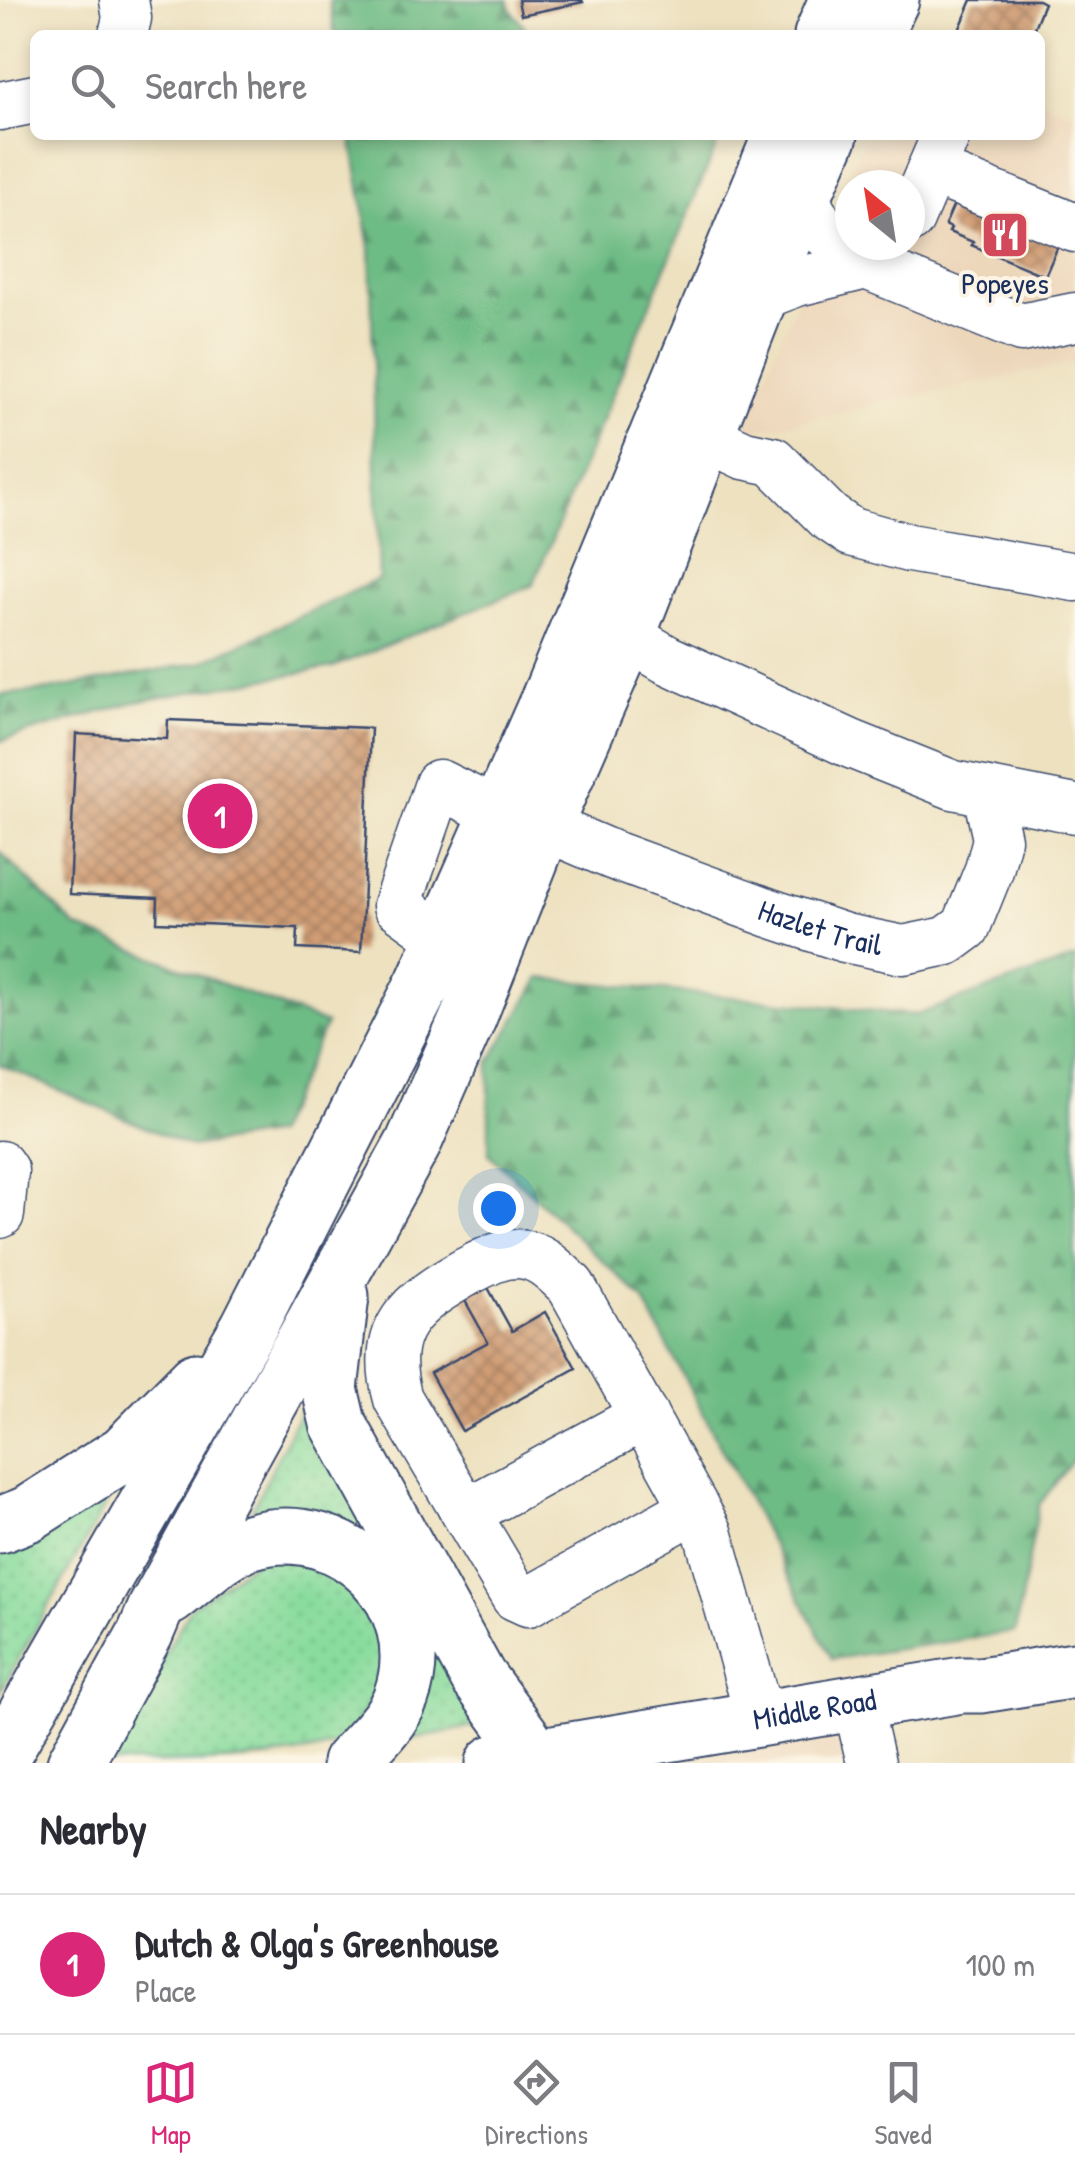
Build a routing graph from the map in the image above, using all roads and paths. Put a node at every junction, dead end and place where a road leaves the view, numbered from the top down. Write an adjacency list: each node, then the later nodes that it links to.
1 (124, 0): 4 (street)
2 (837, 0): 5 (main road)
3 (891, 0): 6 (main road)
4 (124, 30)
5 (824, 30)
6 (876, 30)
7 (30, 101): 8 (street)
8 (0, 106)
9 (779, 140): 26 (main road)
10 (828, 140): 12 (main road)
11 (948, 163): 13 (street); 14 (street); 15 (street)
12 (803, 196): 16 (street); 17 (main road)
13 (925, 198)
14 (1075, 209)
15 (1075, 228)
16 (884, 261): 17 (street); 20 (street)
17 (760, 296): 21 (main road)
18 (1075, 299): 20 (street)
19 (1075, 316): 20 (street)
20 (1006, 321)
21 (704, 436): 22 (street); 23 (main road)
22 (1075, 577)
23 (627, 636): 24 (street); 26 (main road)
24 (987, 793): 25 (street); 26 (street, Hazlet Trail)
25 (1075, 810)
26 (521, 819): 29 (main road); 30 (main road)
27 (0, 1165): 28 (street)
28 (0, 1214)
29 (344, 1268): 35 (main road); 40 (main road)
30 (248, 1328): 34 (main road); 39 (main road)
31 (644, 1416): 32 (street); 33 (street); 33 (street)
32 (695, 1508): 33 (street); 38 (street)
33 (466, 1513)
34 (0, 1525)
35 (156, 1608): 41 (main road); 42 (main road)
36 (1075, 1670): 37 (main road, Middle Road)
37 (857, 1702): 38 (main road, Middle Road); 43 (street)
38 (760, 1719): 40 (main road, Middle Road)
39 (0, 1759)
40 (522, 1761)
41 (74, 1763)
42 (350, 1763)
43 (870, 1763)

